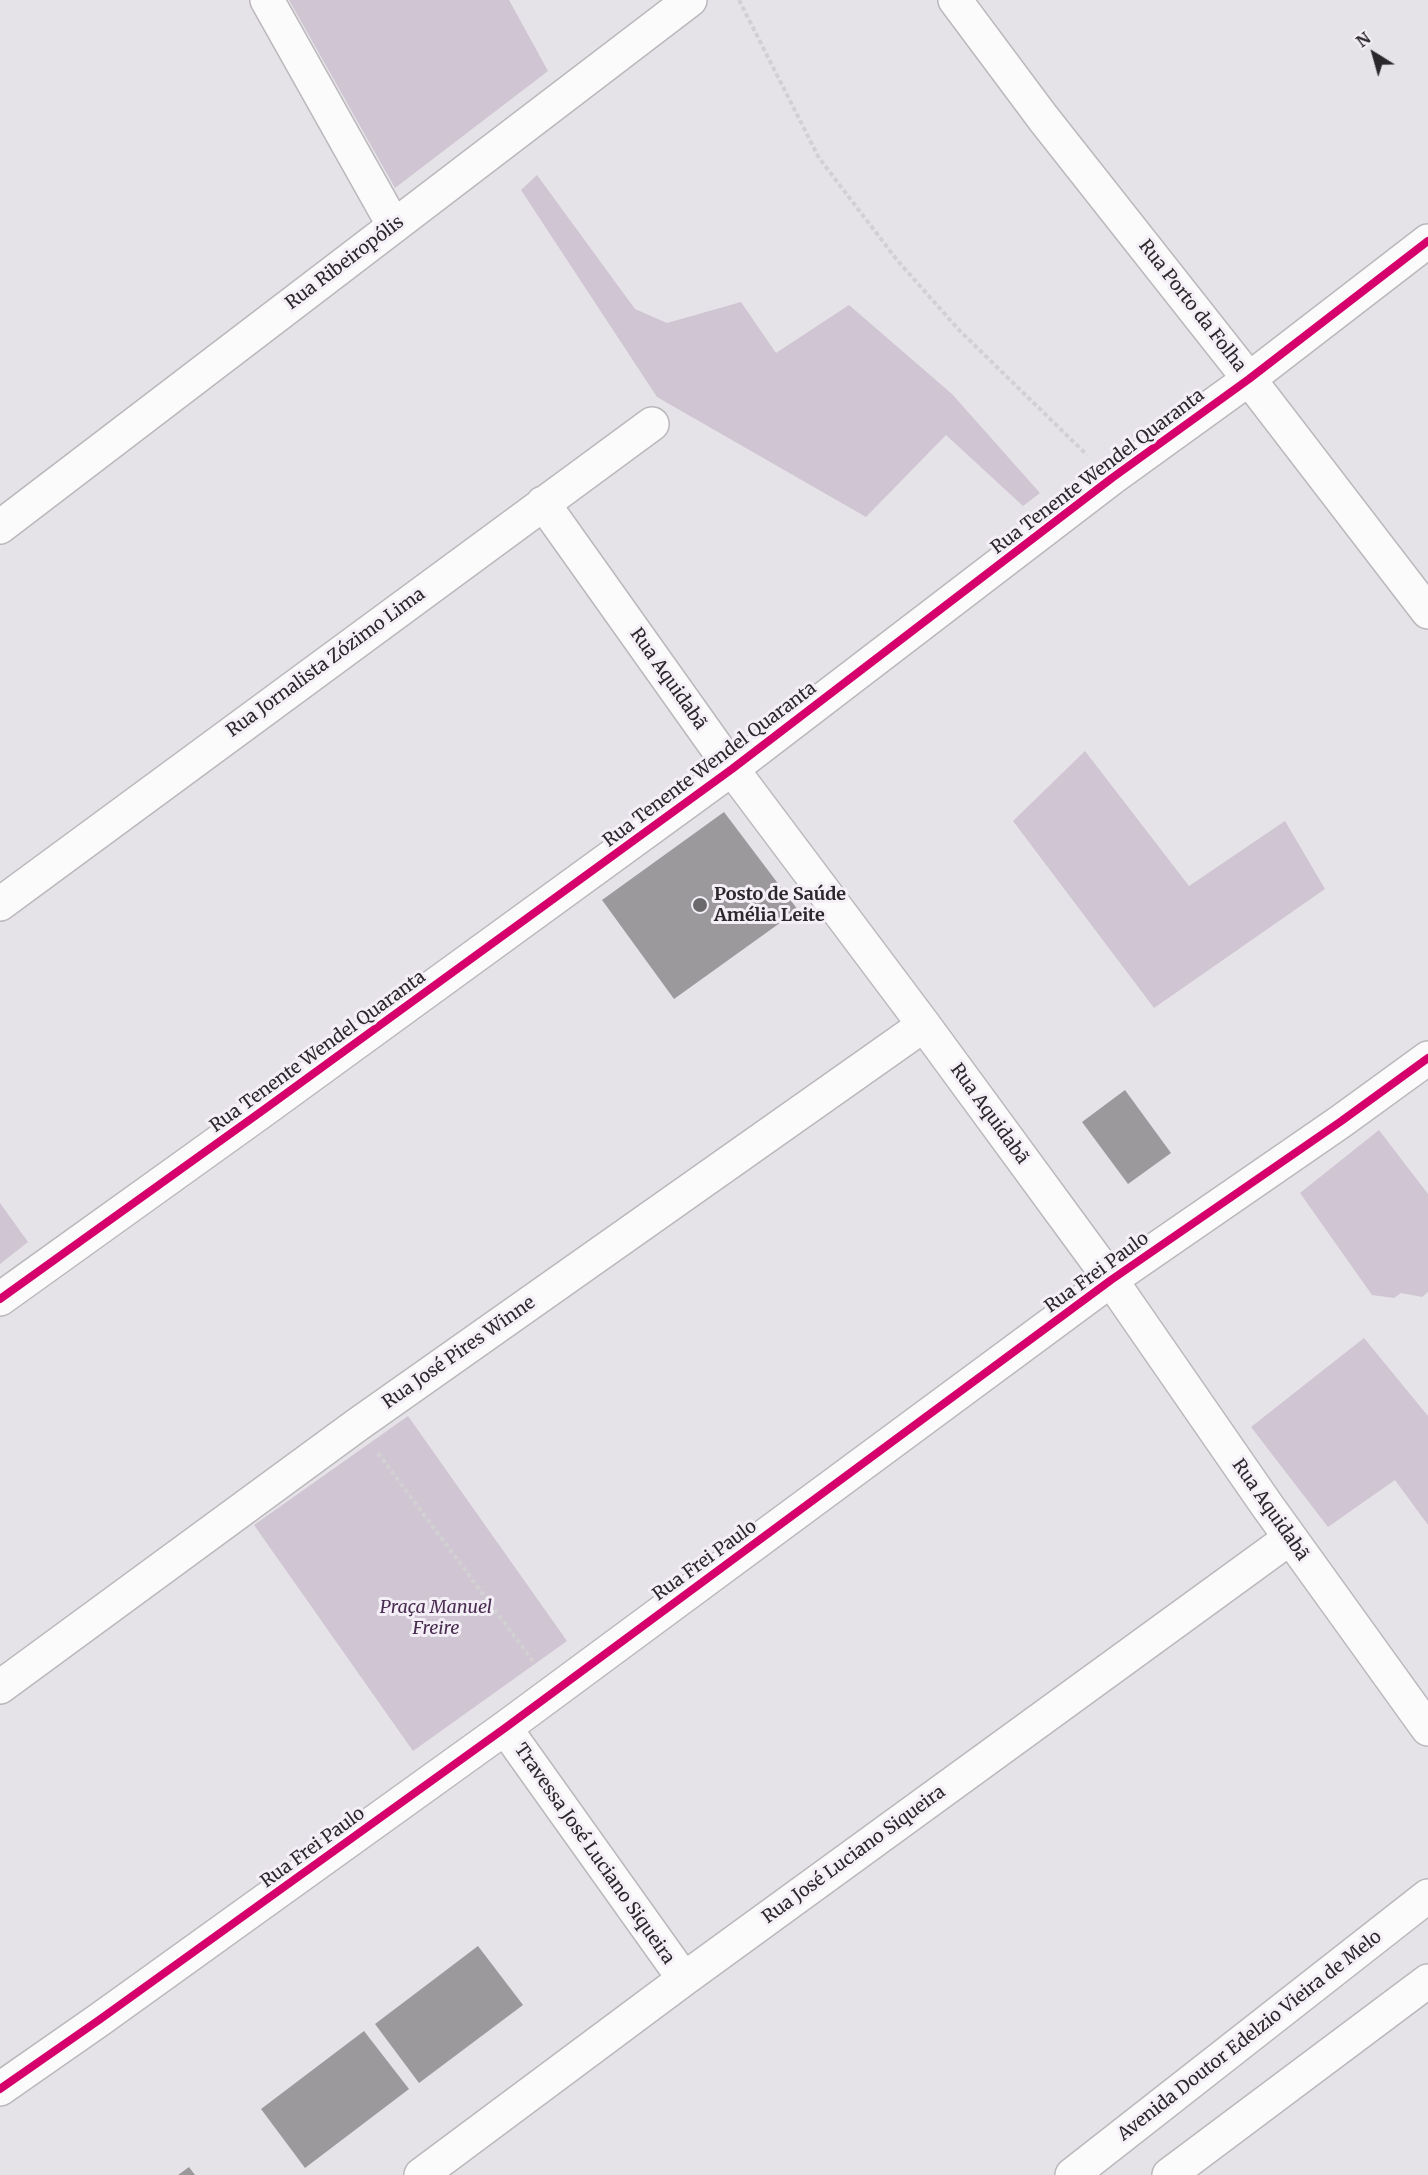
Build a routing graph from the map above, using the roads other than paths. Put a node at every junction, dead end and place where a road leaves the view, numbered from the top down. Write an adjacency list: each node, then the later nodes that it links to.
1 (267, 0): 4 (street)
2 (690, 0): 4 (street, Rua Ribeiropólis)
3 (956, 0): 6 (street, Rua Porto da Folha)
4 (394, 226): 9 (street, Rua Ribeiropólis)
5 (1428, 242): 6 (street, Rua Tenente Wendel Quaranta)
6 (1249, 378): 10 (street, Rua Porto da Folha); 11 (street, Rua Tenente Wendel Quaranta)
7 (652, 424): 8 (street, Rua Jornalista Zózimo Lima)
8 (543, 503): 11 (street, Rua Aquidabã); 12 (street, Rua Jornalista Zózimo Lima)
9 (0, 527)
10 (1428, 612)
11 (732, 769): 13 (street, Rua Aquidabã); 16 (street, Rua Tenente Wendel Quaranta)
12 (0, 904)
13 (924, 1025): 15 (street, Rua Aquidabã); 18 (street, Rua José Pires Winne)
14 (1428, 1058): 15 (street, Rua Frei Paulo)
15 (1111, 1280): 17 (street, Rua Aquidabã); 19 (street, Rua Frei Paulo)
16 (0, 1299)
17 (1290, 1538): 20 (street, Rua Aquidabã); 22 (street, Rua José Luciano Siqueira)
18 (0, 1687)
19 (505, 1728): 22 (street, Travessa José Luciano Siqueira); 24 (street, Rua Frei Paulo)
20 (1428, 1730)
21 (1428, 1896): 26 (street, Avenida Doutor Edelzio Vieira de Melo)
22 (684, 1979): 25 (street, Rua José Luciano Siqueira)
23 (1428, 1981): 27 (street)
24 (0, 2089)
25 (421, 2175)
26 (1072, 2175)
27 (1170, 2175)

